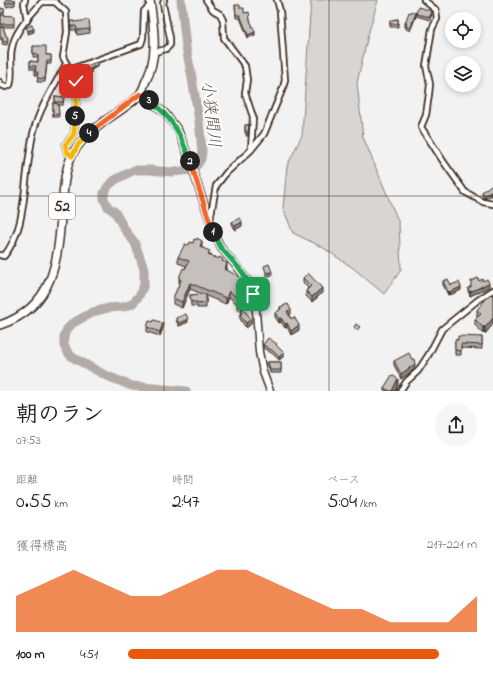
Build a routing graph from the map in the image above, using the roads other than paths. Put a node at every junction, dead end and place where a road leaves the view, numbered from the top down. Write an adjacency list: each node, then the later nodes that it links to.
1 (25, 0): 7 (street)
2 (164, 0): 8 (street)
3 (206, 0): 13 (street)
4 (277, 0): 13 (street)
5 (424, 0): 15 (street)
6 (151, 2): 8 (main road, 52); 10 (street)
7 (26, 21): 9 (street); 11 (street)
8 (155, 52): 12 (main road, 52)
9 (66, 64): 10 (street); 17 (street)
10 (70, 70): 14 (street)
11 (0, 82)
12 (140, 94): 14 (main road, 52); 16 (street)
13 (251, 150): 16 (street)
14 (72, 156): 19 (main road, 52)
15 (493, 204)
16 (210, 222): 20 (street)
17 (0, 255)
18 (493, 290): 21 (street)
19 (0, 325)
20 (270, 391)
21 (400, 391)

